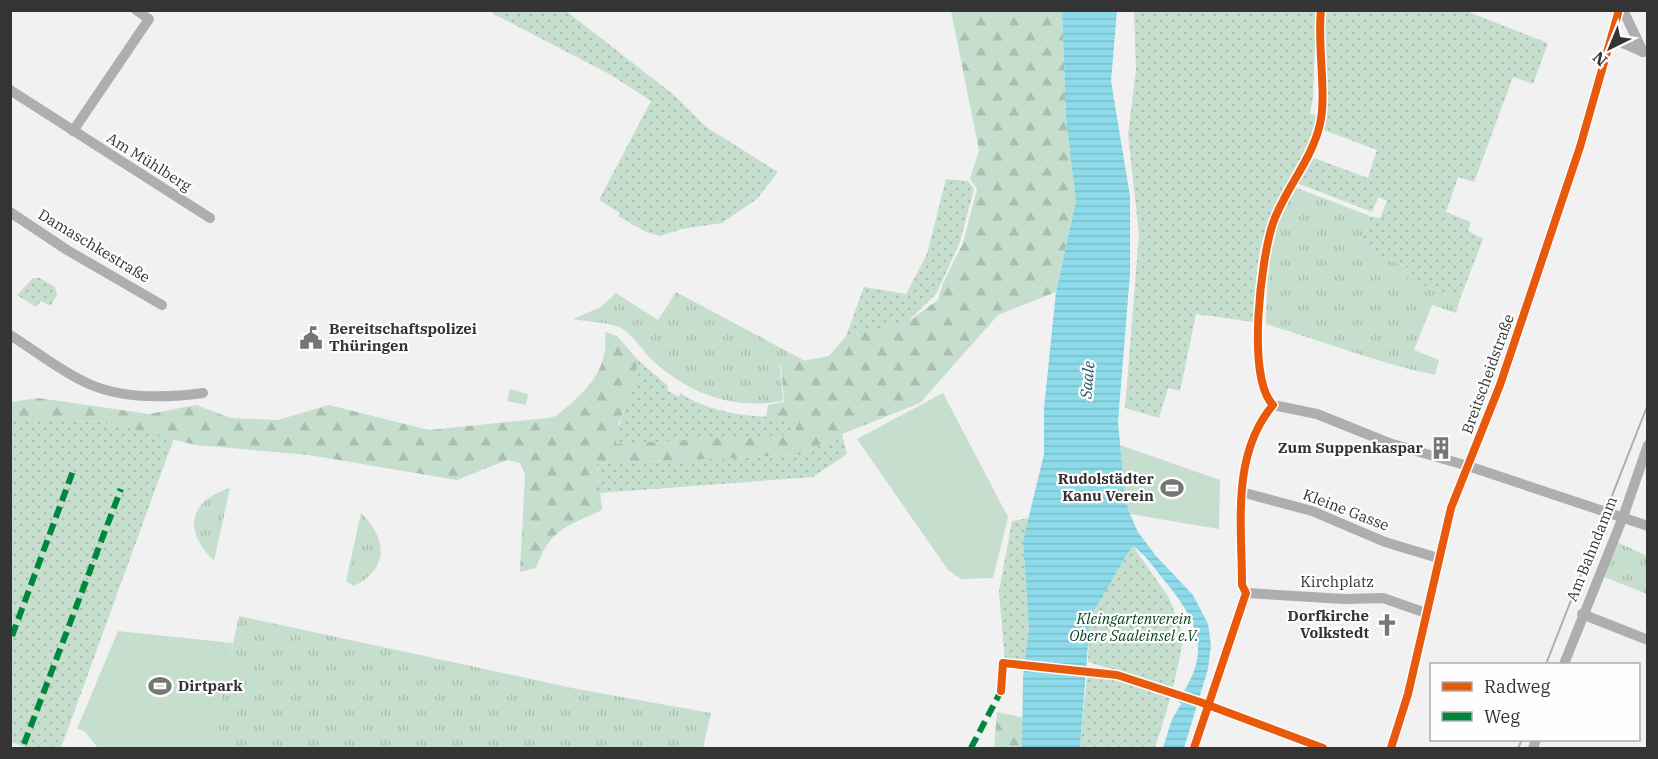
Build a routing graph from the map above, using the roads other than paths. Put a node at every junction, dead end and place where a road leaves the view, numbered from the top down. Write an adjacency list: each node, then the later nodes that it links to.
1 (136, 10): 7 (street)
2 (1618, 10): 4 (street, Breitscheidstraße)
3 (1623, 10): 5 (street)
4 (1611, 38): 5 (street); 14 (street, Breitscheidstraße)
5 (1645, 54)
6 (10, 90): 7 (street, Am Mühlberg)
7 (74, 131): 9 (street, Am Mühlberg)
8 (10, 212): 10 (street, Damaschkestraße)
9 (210, 218)
10 (162, 305)
11 (10, 334): 12 (street)
12 (203, 393)
13 (1647, 445): 16 (street, Am Bahndamm)
14 (1468, 466): 15 (street); 16 (street); 18 (street, Breitscheidstraße)
15 (1241, 492): 18 (street, Kleine Gasse); 19 (street)
16 (1623, 517): 17 (street); 21 (street, Am Bahndamm)
17 (1647, 526)
18 (1438, 558): 20 (street, Breitscheidstraße)
19 (1246, 593): 20 (street, Kirchplatz); 25 (street)
20 (1426, 613): 26 (street, Breitscheidstraße)
21 (1582, 614): 22 (street); 23 (street, Am Bahndamm)
22 (1647, 640)
23 (1564, 663)
24 (1001, 691): 25 (street)
25 (1204, 703): 27 (street); 28 (street)
26 (1394, 747)
27 (1194, 748)
28 (1323, 748)

